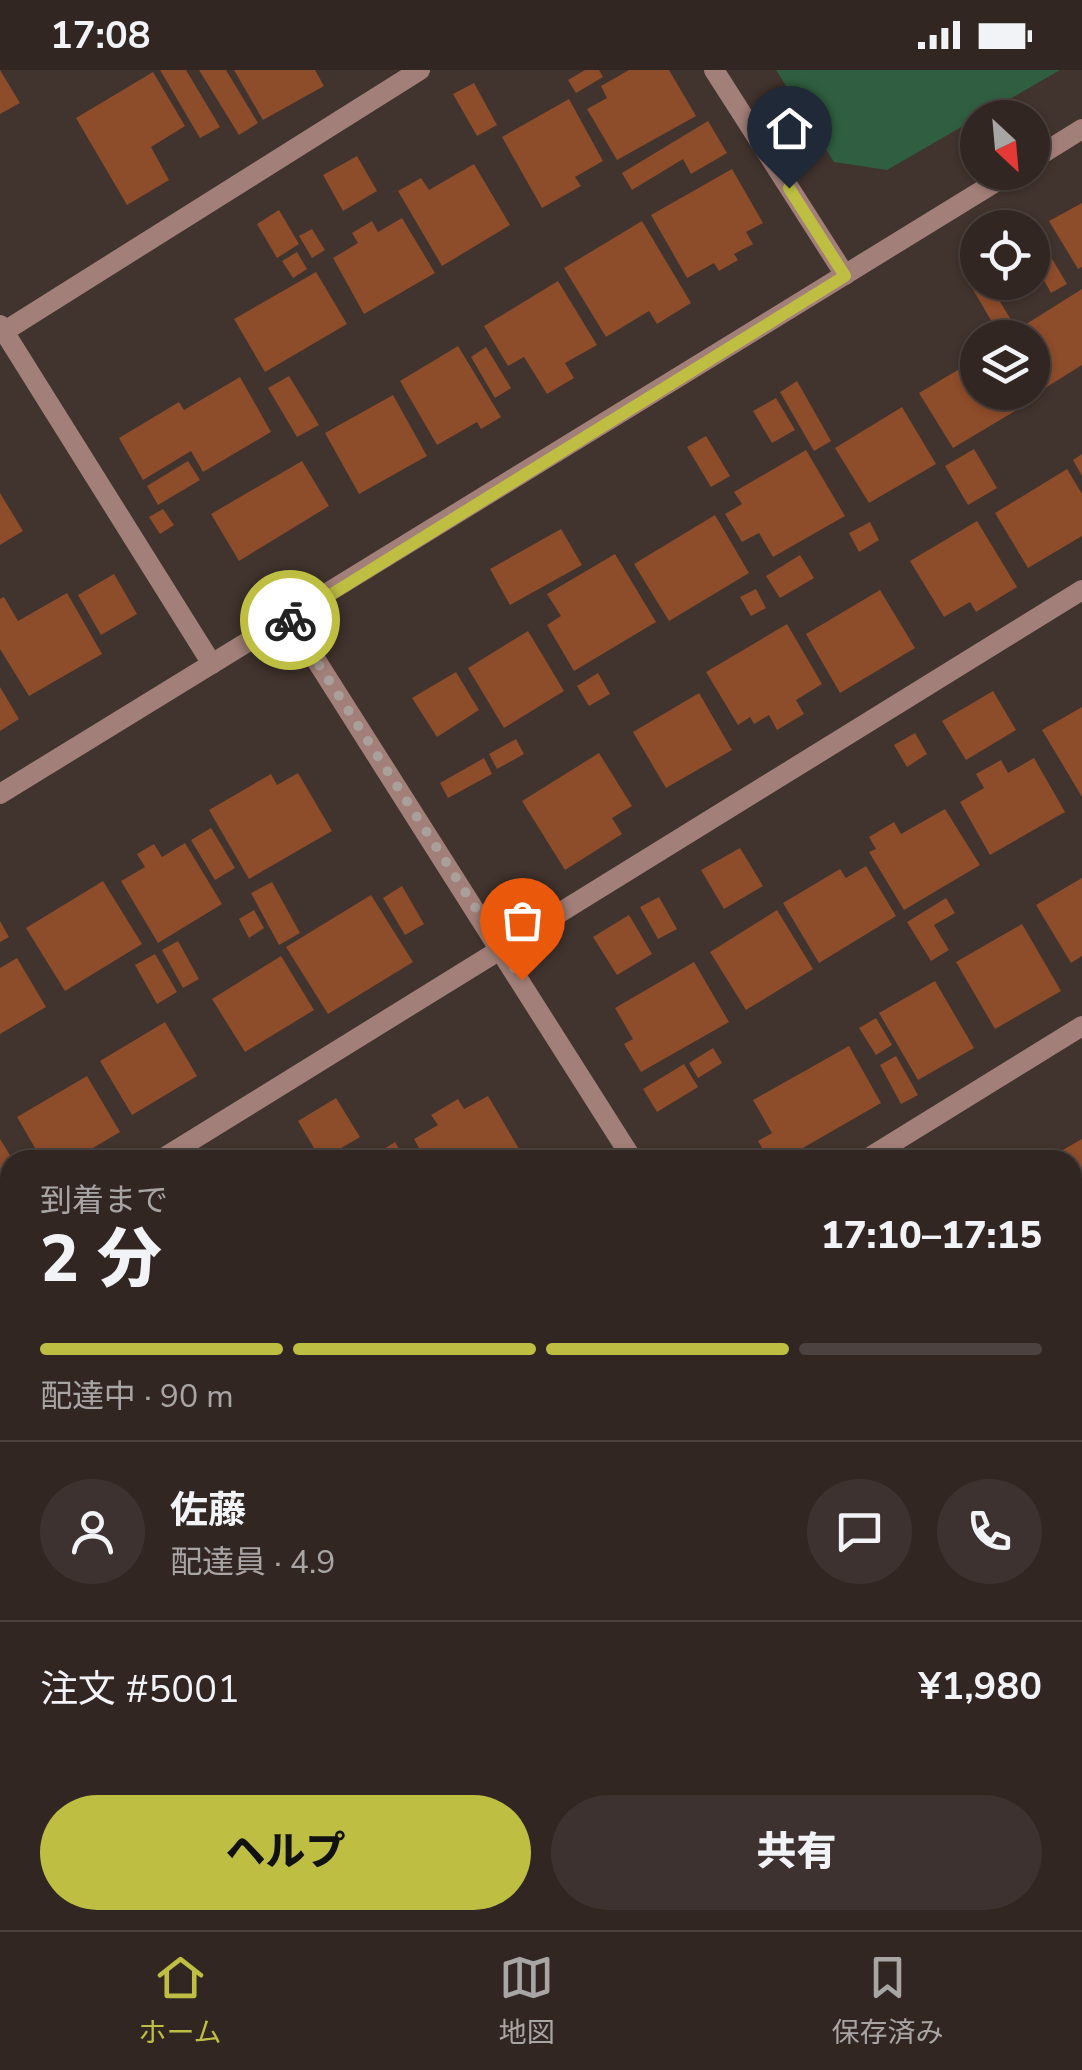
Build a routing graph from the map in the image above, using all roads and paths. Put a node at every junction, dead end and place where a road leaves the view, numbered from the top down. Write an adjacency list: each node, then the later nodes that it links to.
1 (420, 70): 7 (street)
2 (714, 70): 6 (street)
3 (1082, 129): 4 (street)
4 (1050, 149)
5 (983, 190): 6 (street)
6 (845, 276): 9 (street)
7 (1, 330): 10 (street)
8 (1082, 590): 12 (street)
9 (290, 620): 10 (street); 12 (street)
10 (212, 664): 11 (street)
11 (0, 794)
12 (503, 950): 14 (street); 15 (street)
13 (1082, 1026): 16 (street)
14 (176, 1150)
15 (627, 1150)
16 (881, 1150)

